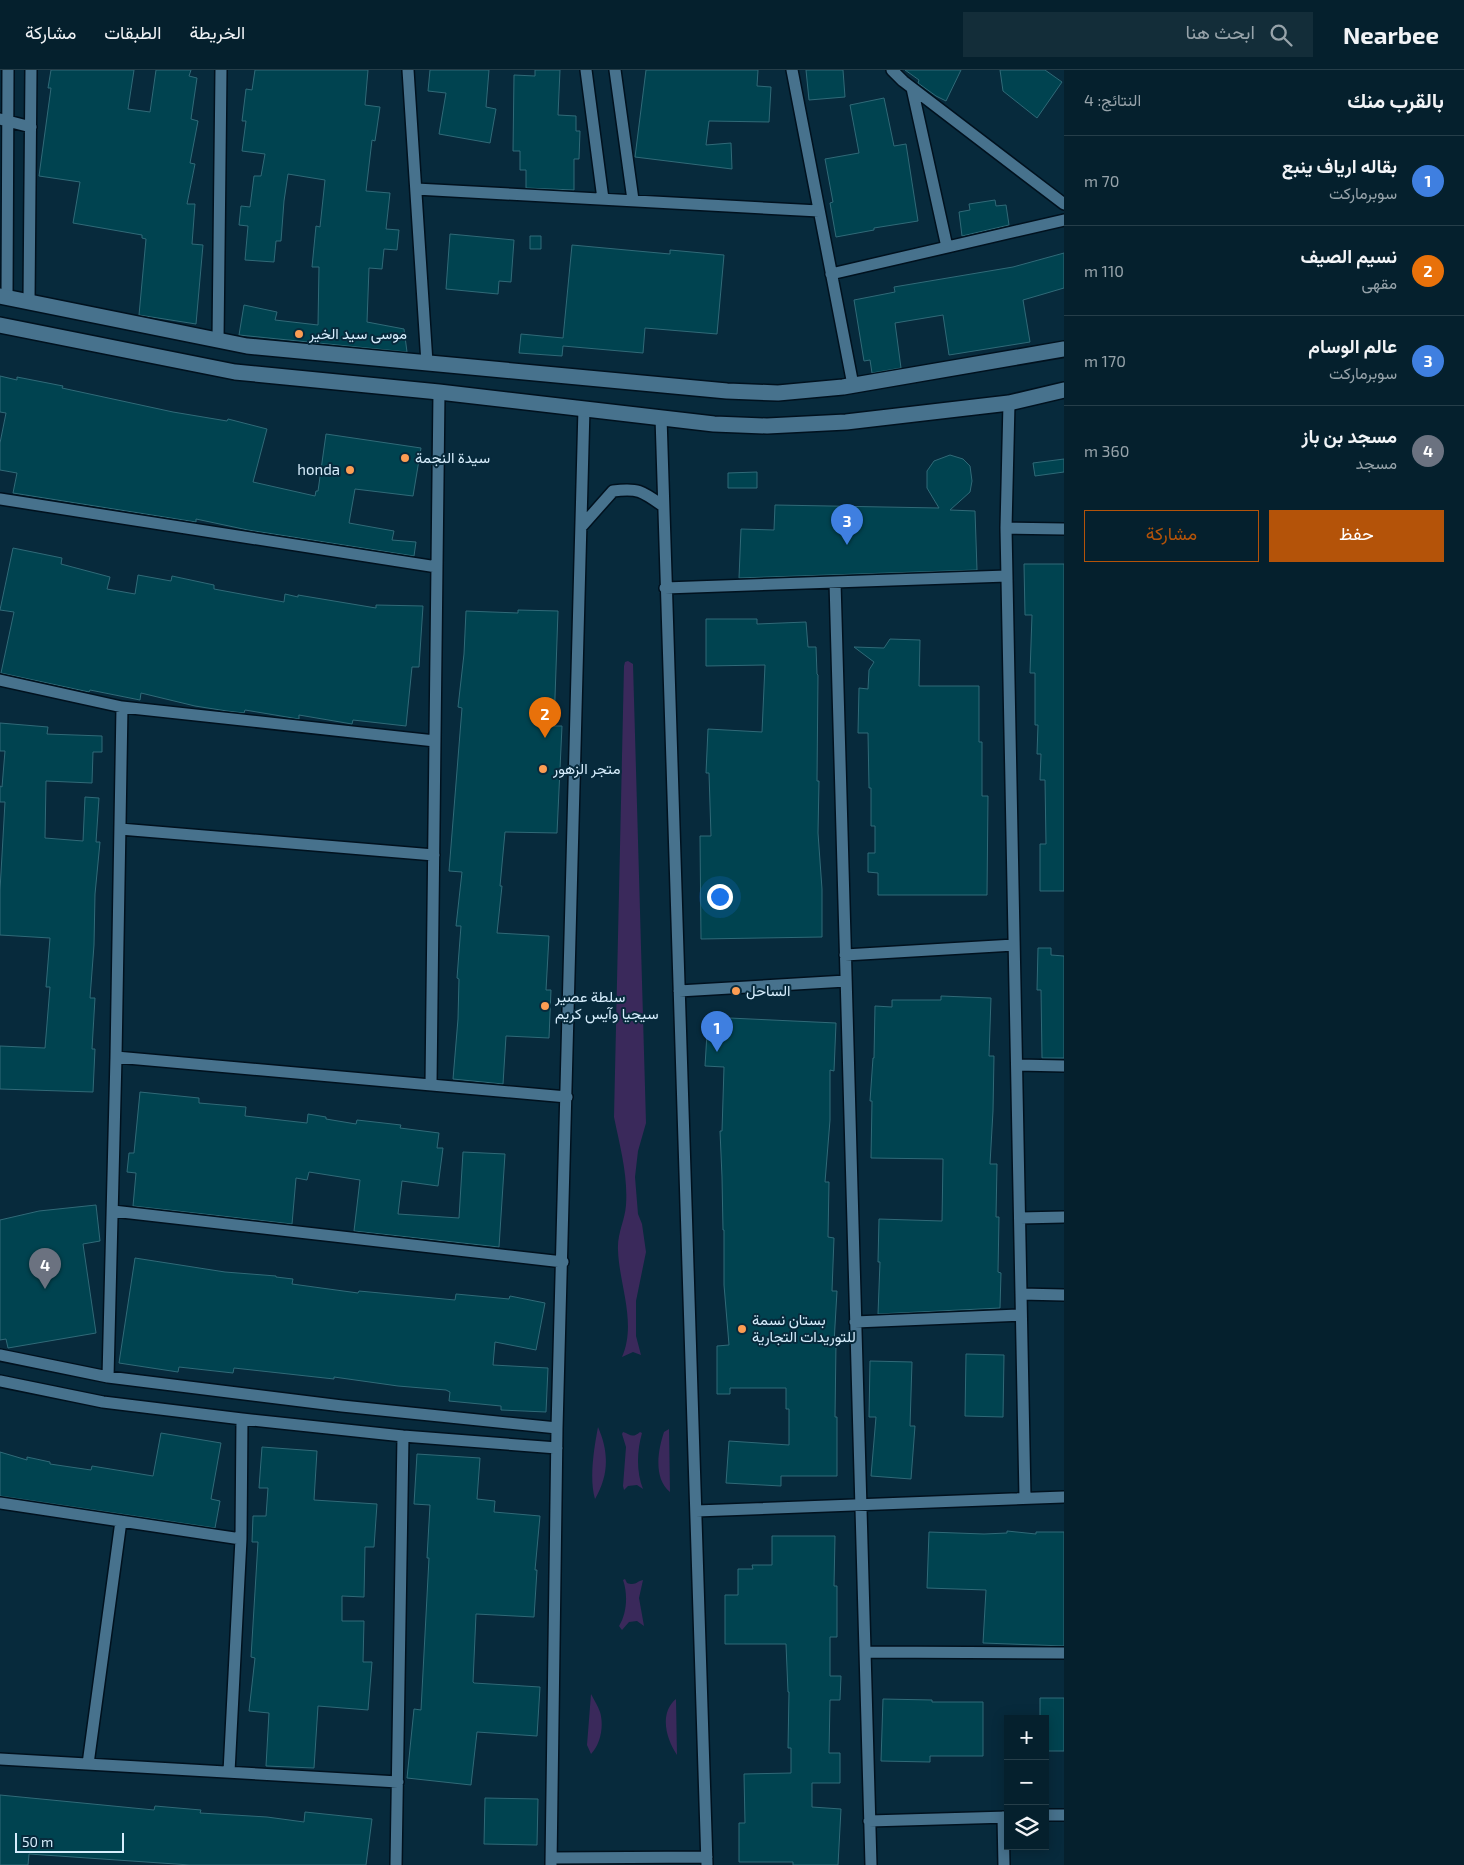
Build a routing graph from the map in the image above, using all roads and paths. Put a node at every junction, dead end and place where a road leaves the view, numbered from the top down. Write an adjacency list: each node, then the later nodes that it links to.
1 (8, 70): 10 (street)
2 (32, 70): 11 (street)
3 (221, 70): 23 (street)
4 (408, 70): 12 (street)
5 (586, 70): 13 (street)
6 (615, 70): 14 (street)
7 (792, 70): 16 (street)
8 (892, 70): 9 (street)
9 (912, 88): 15 (street); 18 (street)
10 (4, 120): 11 (street); 20 (street)
11 (31, 127): 21 (street)
12 (416, 189): 13 (street); 25 (street)
13 (602, 199): 14 (street)
14 (633, 200): 16 (street)
15 (1064, 204)
16 (819, 210): 19 (street)
17 (1064, 220): 18 (street)
18 (947, 247): 19 (street)
19 (831, 274): 26 (street)
20 (3, 297): 21 (main road)
21 (28, 302): 23 (main road)
22 (0, 325): 28 (main road)
23 (218, 340): 25 (main road)
24 (1064, 349): 26 (main road)
25 (427, 363): 26 (main road)
26 (853, 386)
27 (1064, 390): 29 (main road)
28 (439, 392): 30 (main road); 37 (street)
29 (1009, 403): 31 (main road); 35 (street)
30 (584, 408): 31 (main road); 34 (street)
31 (661, 417): 33 (street)
32 (0, 499): 37 (street)
33 (663, 506): 34 (street); 40 (street)
34 (581, 527): 54 (street)
35 (1006, 528): 36 (street); 38 (street)
36 (1064, 529)
37 (437, 567): 43 (street)
38 (1007, 576): 39 (street); 46 (street)
39 (835, 582): 40 (street); 47 (street)
40 (666, 588): 49 (street)
41 (0, 680): 42 (street)
42 (122, 707): 43 (street); 44 (street)
43 (435, 741): 45 (street)
44 (120, 829): 45 (street); 50 (street)
45 (434, 855): 53 (street)
46 (1014, 945): 47 (street); 51 (street)
47 (845, 955): 48 (street)
48 (846, 981): 49 (street); 62 (street)
49 (679, 991): 74 (street)
50 (116, 1057): 53 (street); 55 (street)
51 (1017, 1065): 52 (street); 57 (street)
52 (1064, 1066)
53 (432, 1085): 54 (street)
54 (567, 1097): 58 (street)
55 (113, 1211): 58 (street); 64 (street)
56 (1064, 1217): 57 (street)
57 (1020, 1218): 59 (street)
58 (563, 1262): 67 (street)
59 (1021, 1294): 60 (street); 61 (street)
60 (1064, 1295)
61 (1021, 1314): 62 (street); 71 (street)
62 (855, 1322): 73 (street)
63 (0, 1355): 64 (street)
64 (108, 1376): 67 (street)
65 (0, 1381): 66 (street)
66 (242, 1418): 68 (street); 76 (street)
67 (558, 1428): 69 (street)
68 (403, 1436): 69 (street); 82 (street)
69 (557, 1448): 88 (street)
70 (1064, 1497): 71 (street)
71 (1025, 1498): 73 (street)
72 (0, 1502): 75 (street)
73 (860, 1505): 74 (street); 77 (street)
74 (696, 1511): 89 (street)
75 (121, 1521): 76 (street); 80 (street)
76 (241, 1539): 81 (street)
77 (865, 1652): 78 (street); 86 (street)
78 (1064, 1653)
79 (0, 1759): 80 (street)
80 (88, 1764): 81 (street)
81 (229, 1772): 82 (street)
82 (398, 1782): 90 (street)
83 (1049, 1815): 84 (street)
84 (1064, 1815)
85 (1004, 1817): 86 (street)
86 (869, 1821): 91 (street)
87 (1005, 1850): 92 (street)
88 (552, 1861): 89 (street)
89 (707, 1861)
90 (396, 1865)
91 (871, 1865)
92 (1004, 1865)

